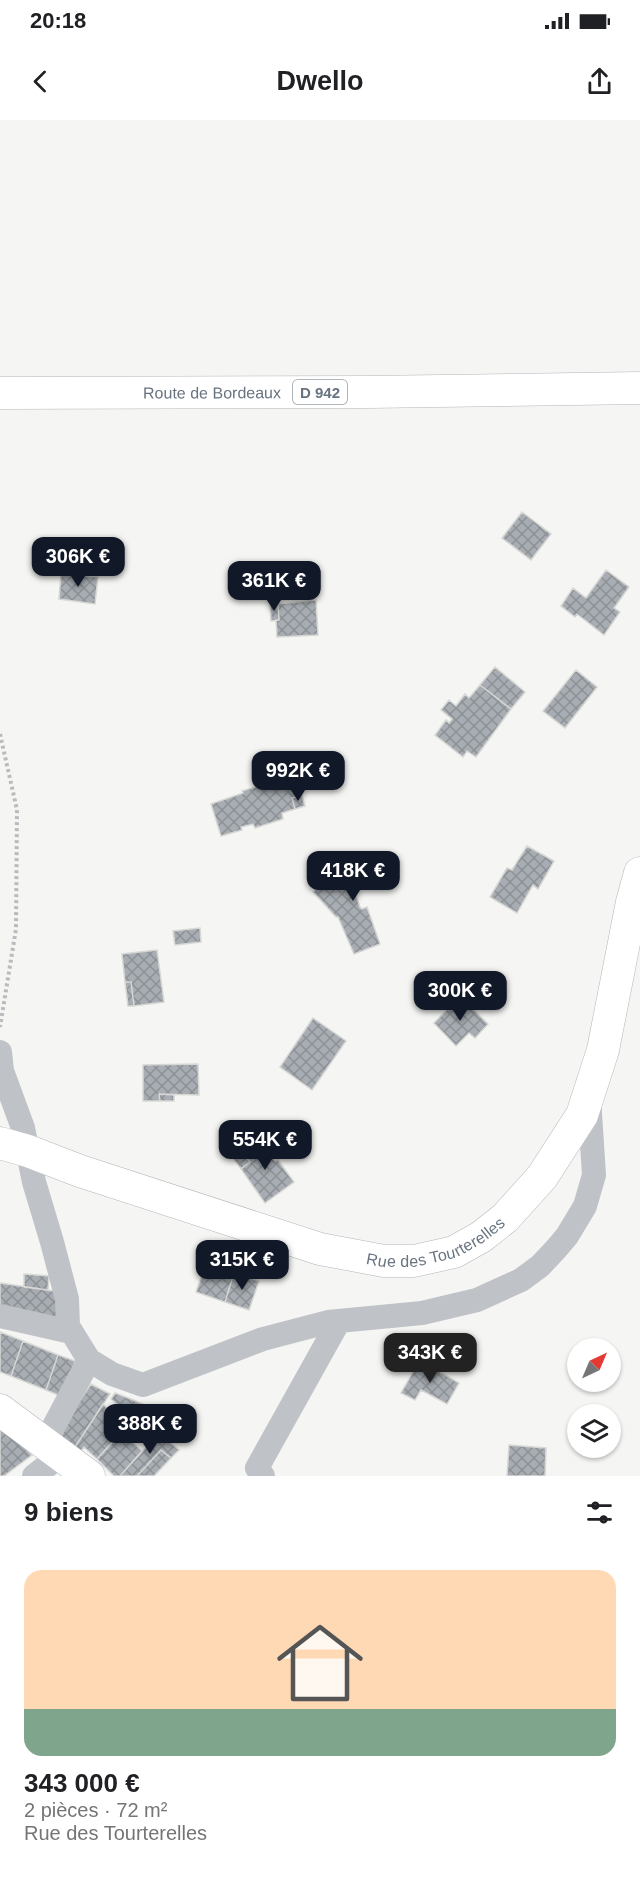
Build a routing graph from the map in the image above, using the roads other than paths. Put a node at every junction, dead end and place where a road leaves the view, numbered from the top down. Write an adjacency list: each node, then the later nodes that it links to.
1 (640, 388): 2 (main road, Route de Bordeaux / D 942)
2 (0, 393)
3 (640, 874): 5 (main road, Rue des Tourterelles)
4 (0, 1052): 6 (street)
5 (589, 1098): 6 (main road, Rue des Tourterelles); 8 (street)
6 (14, 1147): 9 (street)
7 (0, 1316): 9 (street)
8 (339, 1321): 10 (street); 15 (street)
9 (71, 1332): 10 (street)
10 (89, 1360): 12 (street)
11 (0, 1410): 12 (main road)
12 (53, 1449): 13 (street); 14 (main road)
13 (34, 1476)
14 (89, 1476)
15 (263, 1476)

